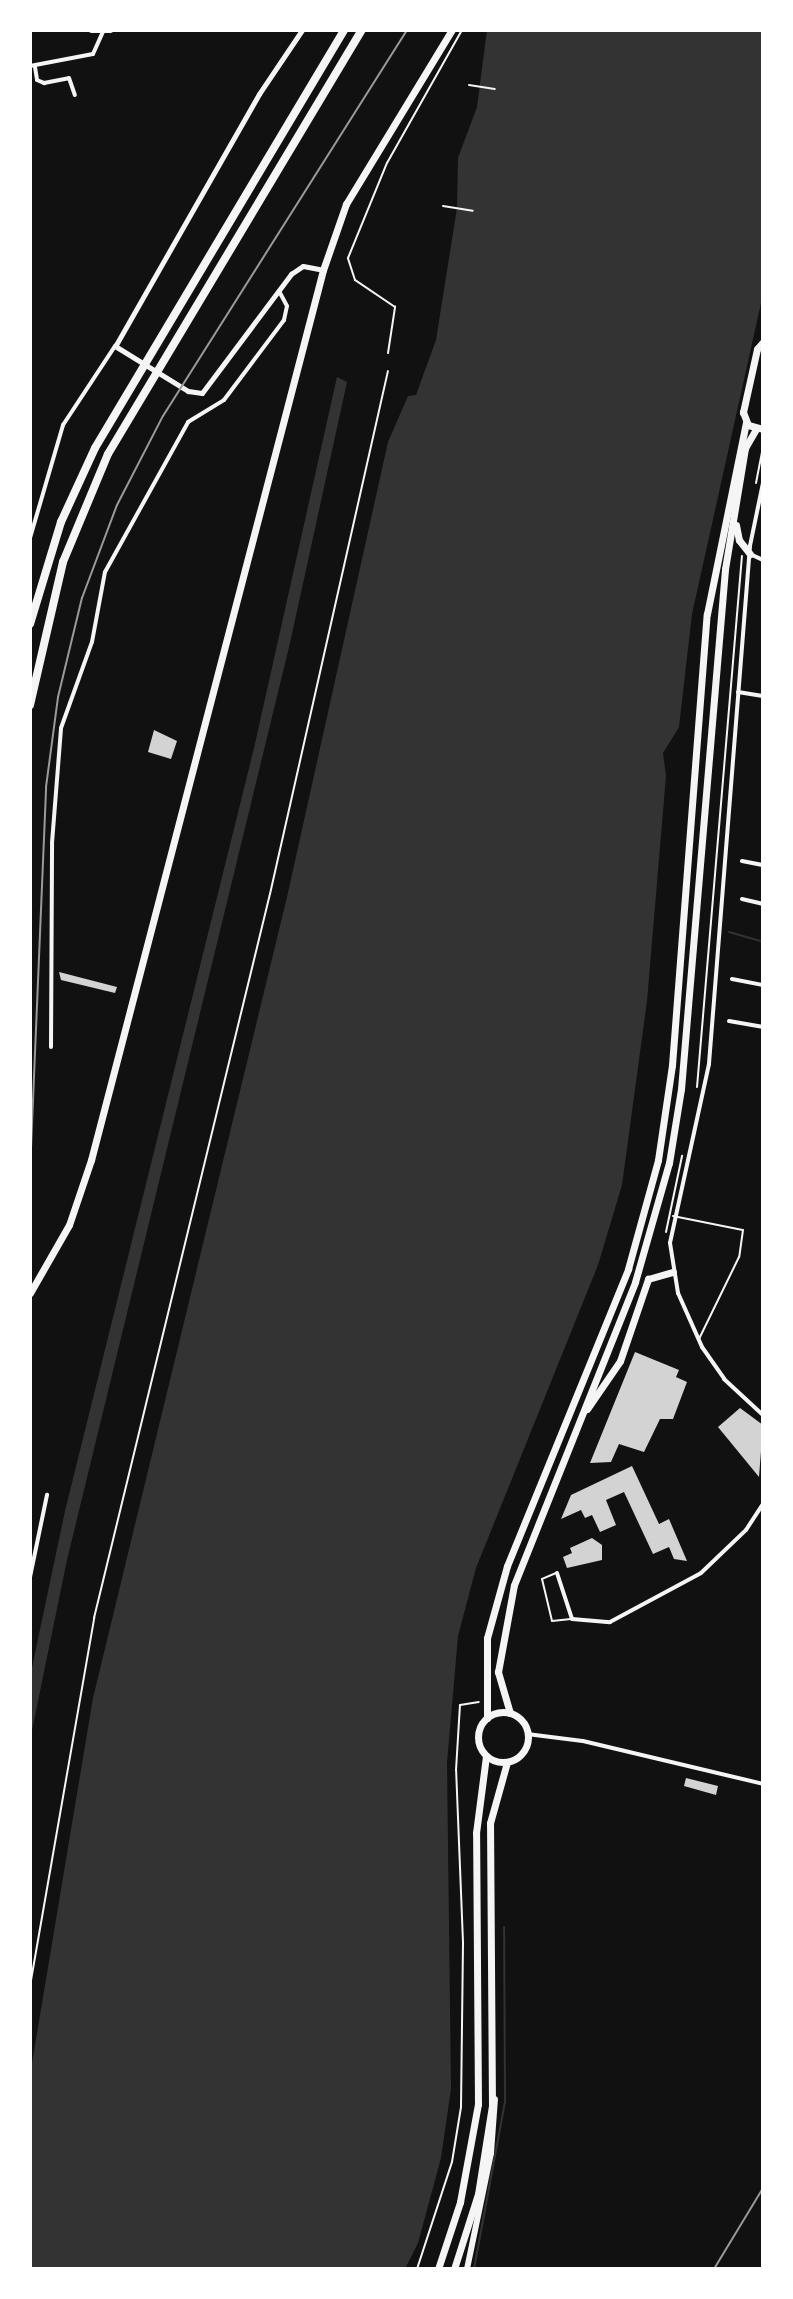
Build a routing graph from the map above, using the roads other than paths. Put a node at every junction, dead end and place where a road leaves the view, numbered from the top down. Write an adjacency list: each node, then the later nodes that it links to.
1 (91, 30): 6 (street)
2 (302, 30): 12 (street)
3 (344, 30): 20 (highway)
4 (362, 30): 23 (highway)
5 (452, 30): 9 (main road)
6 (107, 31): 7 (street)
7 (32, 66): 8 (street)
8 (75, 95)
9 (323, 270): 10 (street); 35 (main road)
10 (279, 291): 12 (street); 32 (street)
11 (763, 342): 13 (main road)
12 (117, 348): 17 (street)
13 (746, 422): 14 (main road); 45 (main road)
14 (760, 429): 15 (main road)
15 (740, 479): 18 (main road); 38 (main road)
16 (763, 483): 18 (street)
17 (30, 538)
18 (747, 551): 19 (street); 21 (street)
19 (763, 560)
20 (30, 624)
21 (738, 692): 22 (street); 33 (street)
22 (763, 696)
23 (30, 705)
24 (742, 861): 25 (street)
25 (763, 865)
26 (742, 899): 27 (street)
27 (763, 904)
28 (732, 979): 29 (street)
29 (763, 985)
30 (729, 1021): 31 (street)
31 (763, 1027)
32 (51, 1047)
33 (673, 1216): 34 (street); 36 (lane)
34 (673, 1272): 36 (street); 38 (main road)
35 (30, 1293)
36 (698, 1339): 37 (street)
37 (763, 1415)
38 (580, 1417): 44 (main road)
39 (47, 1495): 42 (street)
40 (763, 1504): 43 (street)
41 (557, 1573): 43 (street); 43 (lane)
42 (30, 1577)
43 (572, 1619)
44 (510, 1713): 45 (main road); 46 (main road)
45 (487, 1718): 47 (main road)
46 (527, 1734): 48 (main road); 49 (street)
47 (486, 1756): 48 (main road); 51 (main road)
48 (507, 1762): 50 (main road)
49 (763, 1784)
50 (495, 2057): 52 (main road); 53 (main road)
51 (438, 2269)
52 (454, 2269)
53 (467, 2269)

